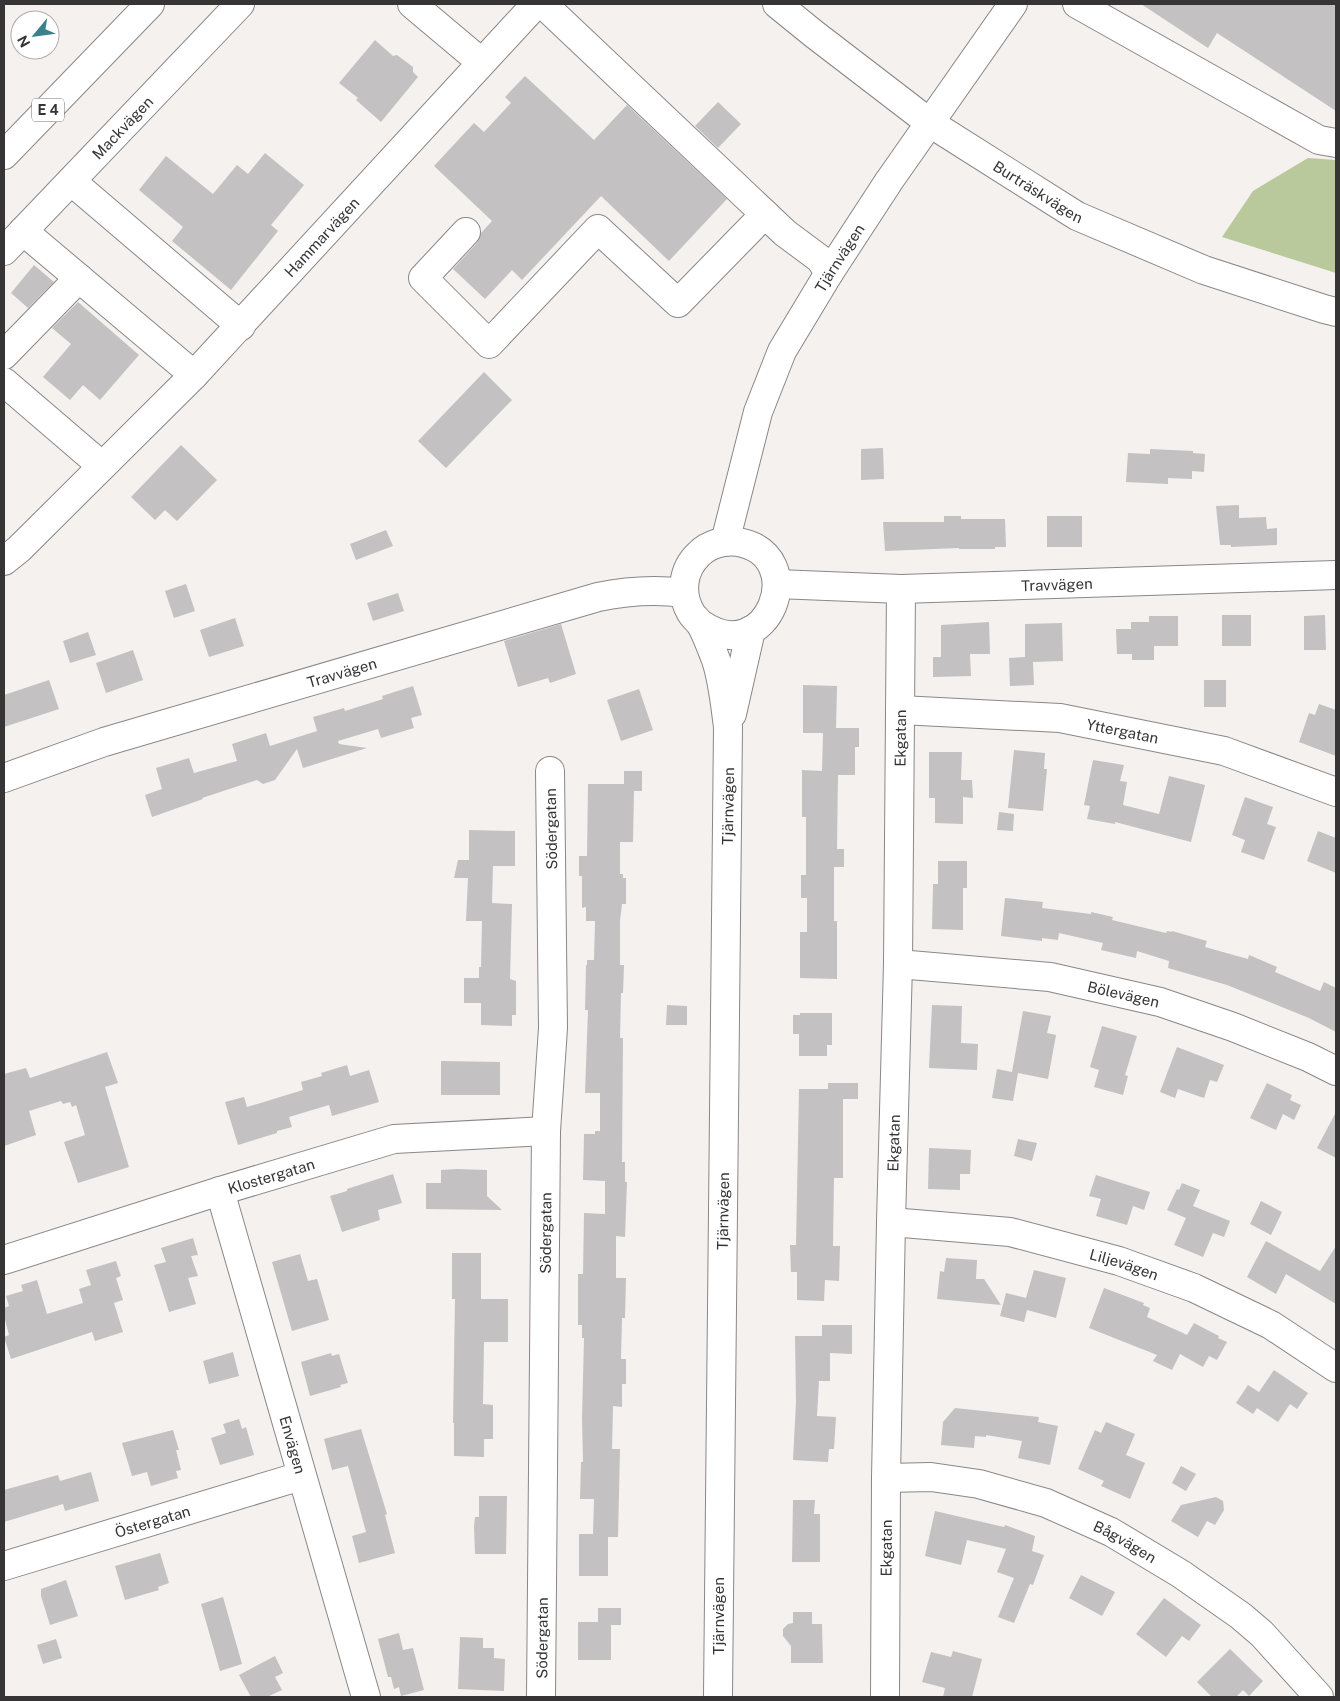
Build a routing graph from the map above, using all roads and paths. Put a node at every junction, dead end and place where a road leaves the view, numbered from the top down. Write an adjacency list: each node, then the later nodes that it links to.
1 (150, 4): 12 (main road, E 4)
2 (240, 4): 13 (main road, Mackvägen)
3 (412, 4): 9 (main road)
4 (536, 4): 9 (main road, Hammarvägen)
5 (543, 4): 14 (main road)
6 (777, 4): 10 (main road, Burträskvägen)
7 (1013, 4): 10 (main road, Tjärnvägen)
8 (1089, 7): 11 (main road)
9 (481, 62): 21 (main road, Hammarvägen)
10 (930, 124): 18 (main road, Tjärnvägen); 20 (main road, Burträskvägen)
11 (1336, 143)
12 (4, 154)
13 (71, 181): 15 (main road, Mackvägen); 21 (main road)
14 (765, 214): 16 (main road); 18 (main road)
15 (23, 231): 17 (main road, Mackvägen); 19 (main road)
16 (466, 232)
17 (4, 251)
18 (829, 273): 26 (main road, Tjärnvägen)
19 (79, 278): 22 (main road); 23 (main road)
20 (1336, 312)
21 (241, 326): 23 (main road, Hammarvägen)
22 (4, 355)
23 (194, 376): 25 (main road, Hammarvägen)
24 (4, 382): 25 (main road)
25 (102, 466): 27 (main road, Hammarvägen)
26 (725, 542): 29 (main road); 31 (main road)
27 (4, 561)
28 (1336, 575): 30 (main road, Travvägen)
29 (777, 584): 30 (main road, Travvägen); 33 (main road)
30 (900, 590): 34 (main road, Ekgatan)
31 (684, 593): 32 (main road); 37 (main road, Travvägen)
32 (701, 624): 33 (main road); 35 (main road, Tjärnvägen)
33 (751, 630): 35 (main road, Tjärnvägen)
34 (900, 710): 38 (main road, Yttergatan); 39 (main road, Ekgatan)
35 (728, 727): 49 (main road, Tjärnvägen)
36 (550, 771): 41 (main road, Södergatan)
37 (4, 778)
38 (1336, 792)
39 (898, 964): 40 (main road, Bölevägen); 43 (main road, Ekgatan)
40 (1336, 1071)
41 (546, 1131): 42 (main road, Klostergatan); 51 (main road, Södergatan)
42 (220, 1191): 44 (main road, Klostergatan); 46 (main road, Envägen)
43 (891, 1222): 45 (main road, Liljevägen); 47 (main road, Ekgatan)
44 (4, 1260)
45 (1336, 1368)
46 (301, 1476): 48 (main road, Östergatan); 50 (main road, Envägen)
47 (886, 1478): 52 (main road, Ekgatan); 53 (main road, Bågvägen)
48 (4, 1566)
49 (717, 1696)
50 (366, 1697)
51 (541, 1697)
52 (885, 1697)
53 (1319, 1697)

